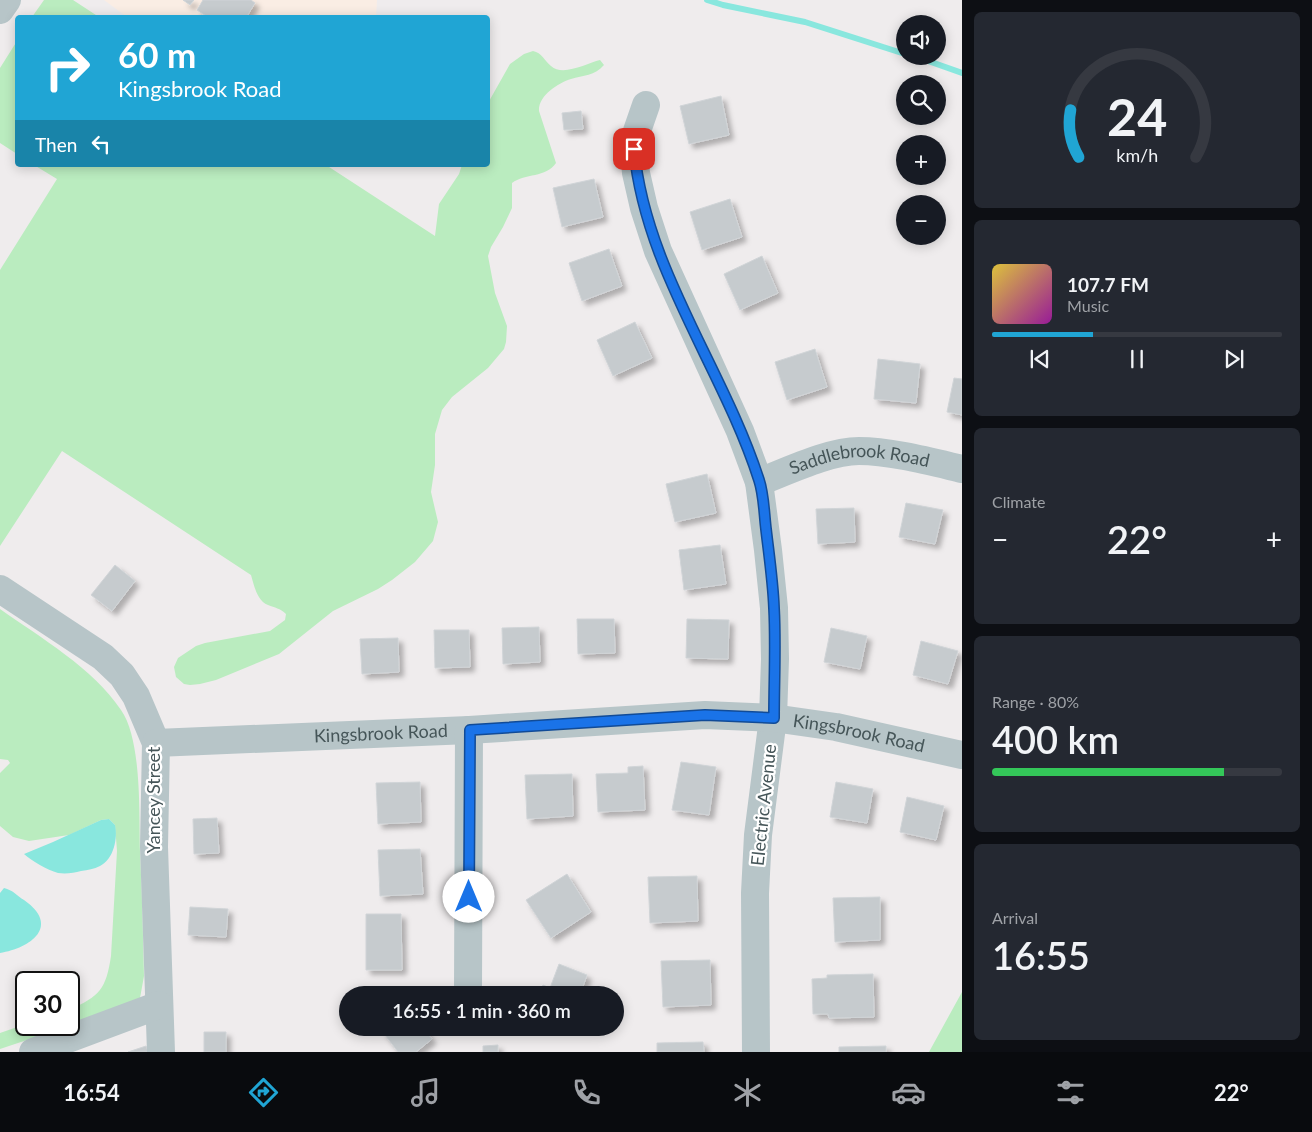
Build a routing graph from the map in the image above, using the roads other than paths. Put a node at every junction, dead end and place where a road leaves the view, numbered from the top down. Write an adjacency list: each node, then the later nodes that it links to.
1 (7, 0): 2 (street)
2 (0, 10)
3 (646, 104): 5 (street, Electric Avenue)
4 (962, 469): 5 (street, Saddlebrook Road)
5 (760, 482): 7 (street, Electric Avenue)
6 (0, 589): 9 (street, Yancey Street)
7 (774, 718): 8 (street, Kingsbrook Road); 10 (street, Kingsbrook Road); 15 (street, Electric Avenue)
8 (470, 730): 9 (street, Kingsbrook Road); 11 (street)
9 (156, 743): 12 (street, Yancey Street)
10 (962, 755)
11 (468, 986)
12 (159, 1005): 13 (street); 14 (street, Yancey Street)
13 (33, 1052)
14 (161, 1052)
15 (756, 1052)

